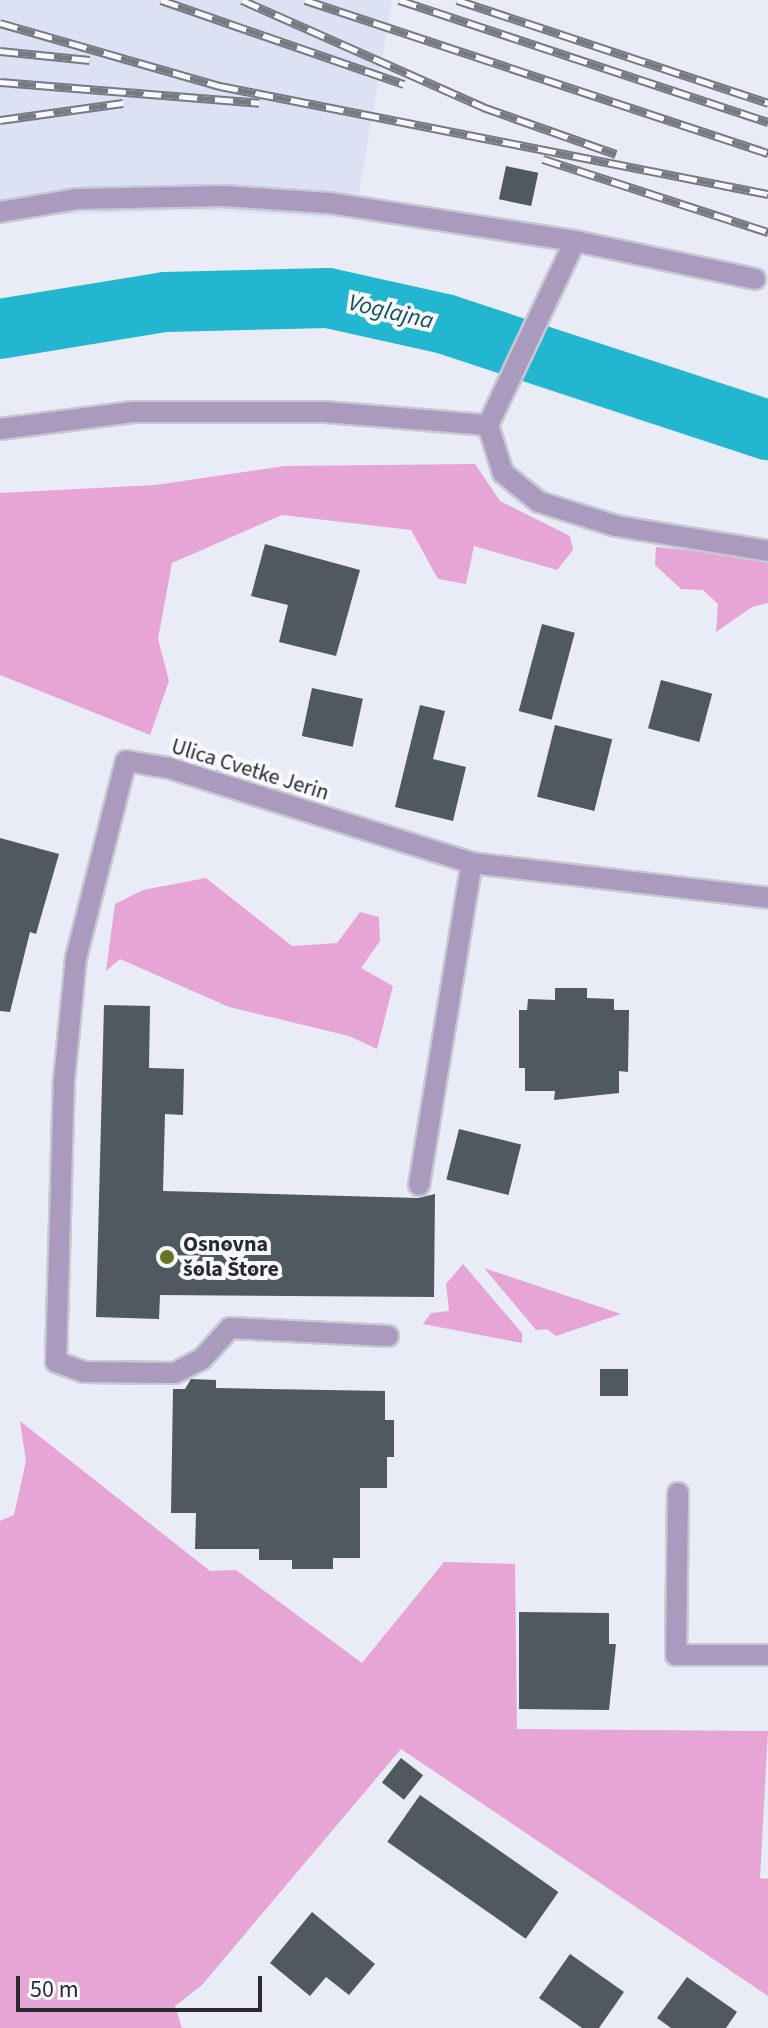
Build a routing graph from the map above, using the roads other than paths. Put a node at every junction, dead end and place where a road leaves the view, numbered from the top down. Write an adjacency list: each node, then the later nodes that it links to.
1 (0, 212): 2 (street)
2 (575, 241): 3 (street); 4 (street)
3 (755, 279)
4 (488, 425): 5 (street); 6 (street)
5 (0, 429)
6 (768, 551)
7 (472, 863): 8 (street, Ulica Cvetke Jerin); 9 (street); 10 (street, Ulica Cvetke Jerin)
8 (768, 898)
9 (419, 1185)
10 (388, 1336)
11 (678, 1493): 12 (street)
12 (768, 1655)

